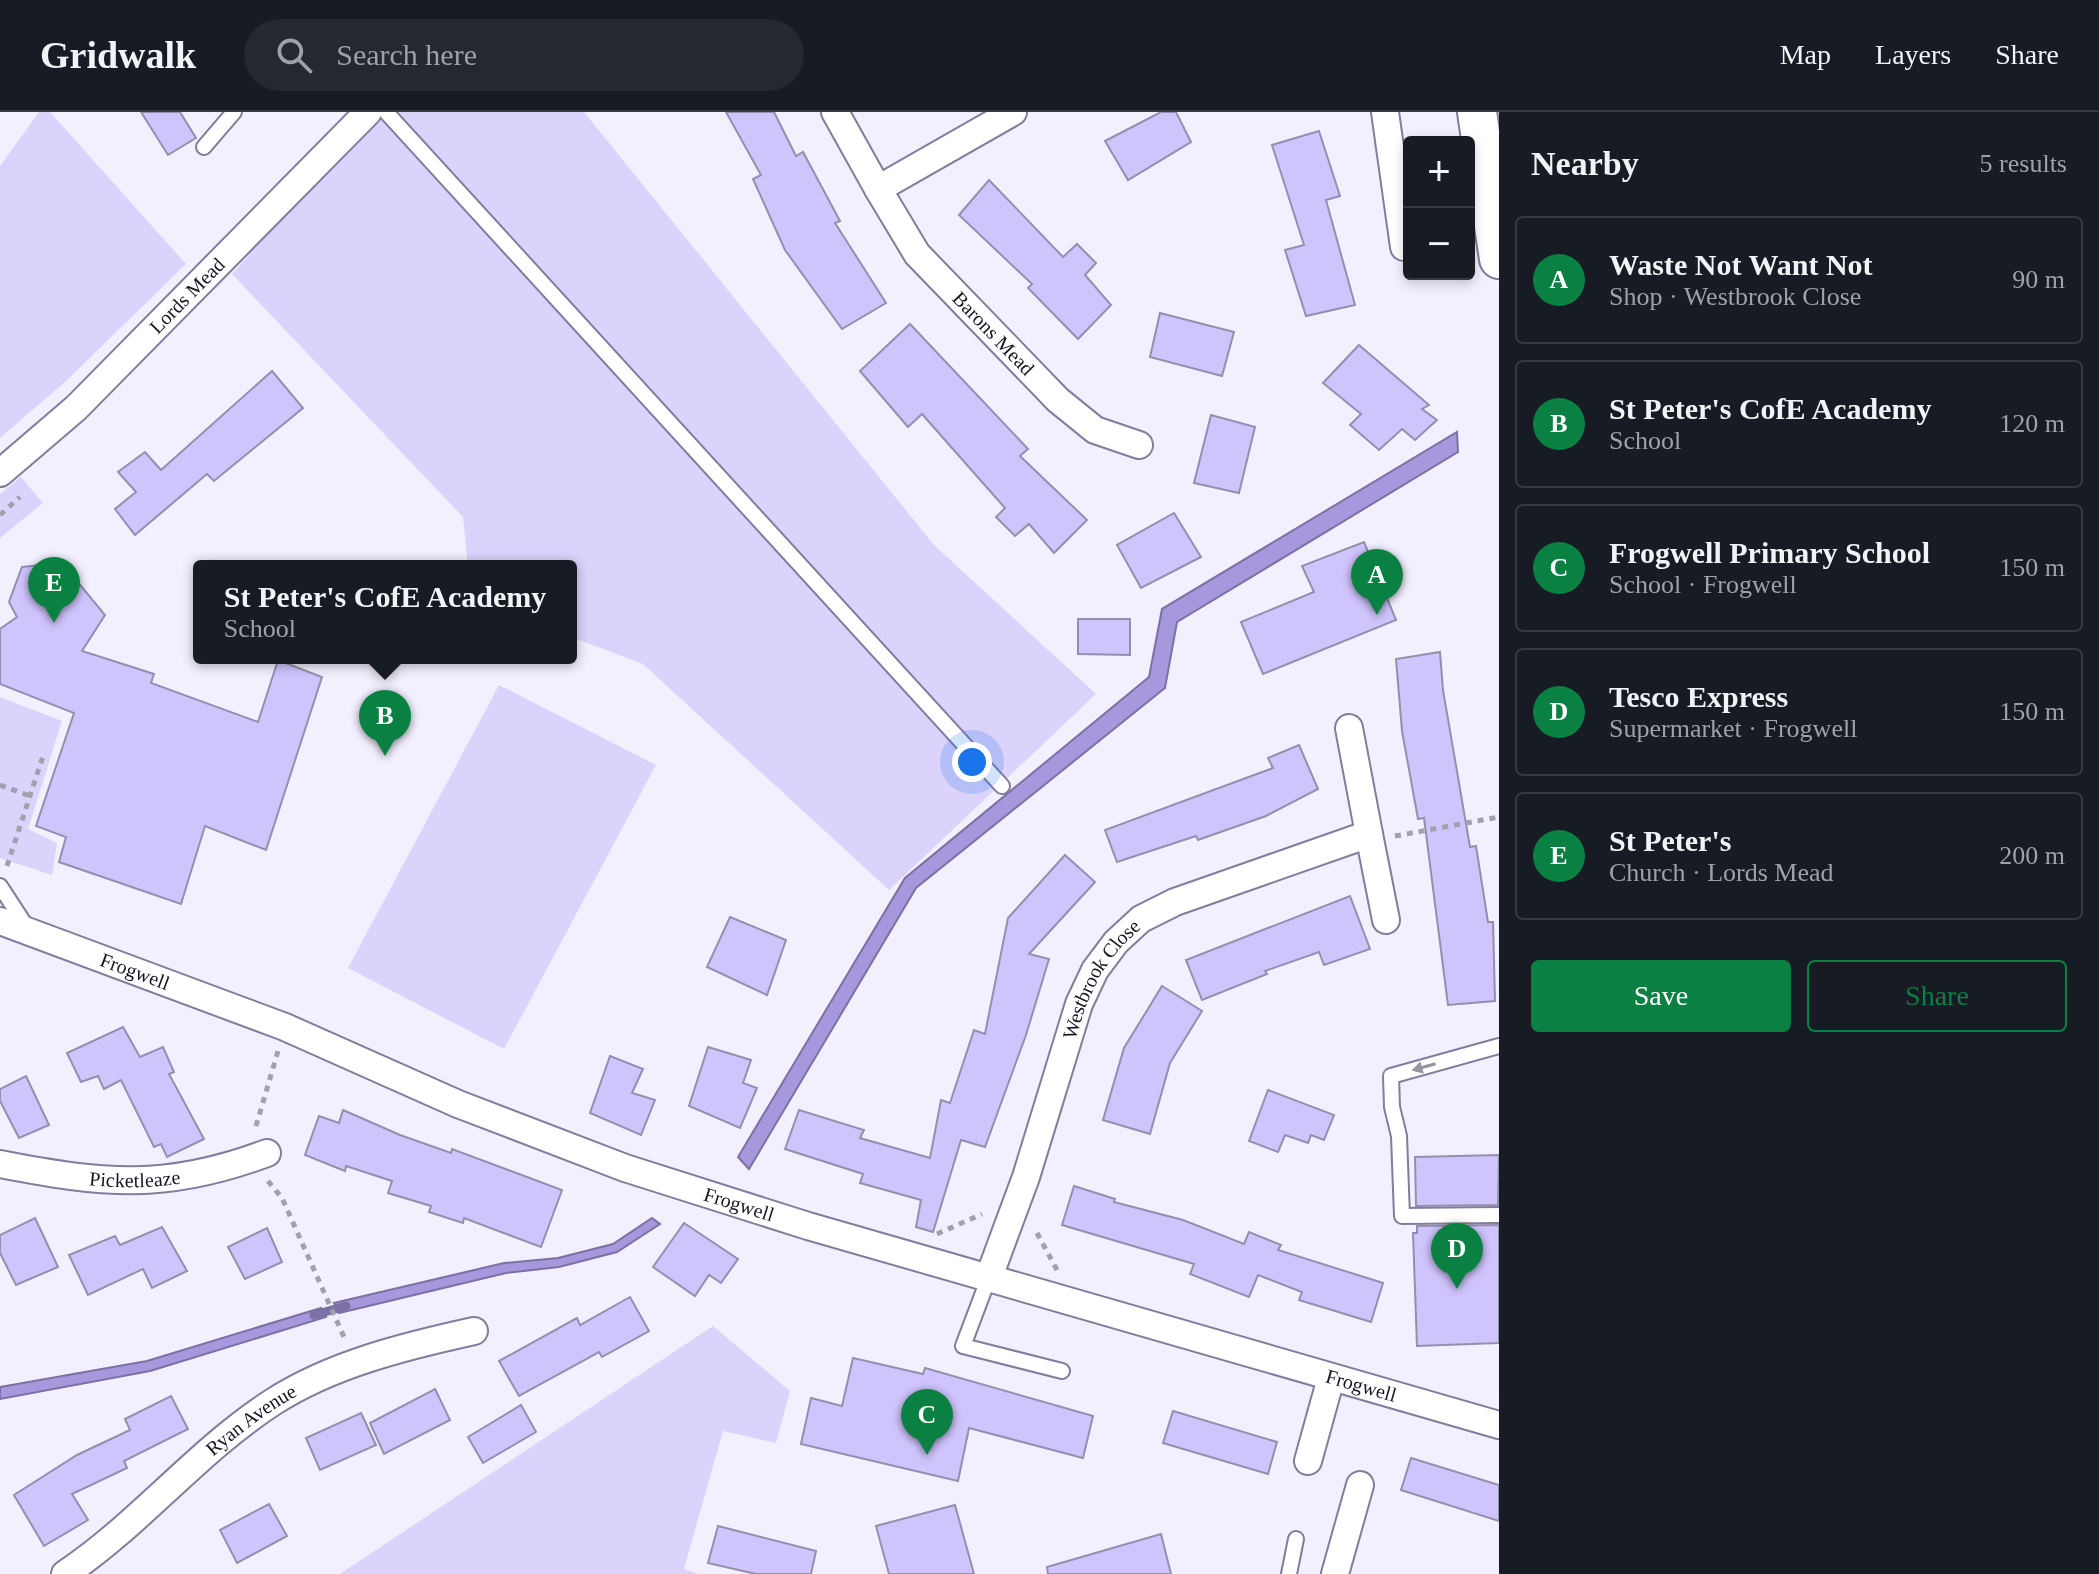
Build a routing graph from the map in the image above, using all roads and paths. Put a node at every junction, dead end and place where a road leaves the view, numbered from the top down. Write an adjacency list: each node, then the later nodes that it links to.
1 (234, 112): 8 (lane)
2 (368, 112): 13 (street, Lords Mead)
3 (386, 112): 17 (lane)
4 (835, 112): 9 (street, Barons Mead)
5 (1013, 112): 9 (street)
6 (1385, 112): 10 (street)
7 (1477, 112): 11 (main road)
8 (204, 147)
9 (878, 189): 12 (street, Barons Mead)
10 (1403, 240)
11 (1499, 259)
12 (1139, 444)
13 (0, 473)
14 (1349, 728): 20 (street)
15 (44, 753): 18 (path)
16 (0, 785): 18 (path)
17 (1002, 786)
18 (30, 796): 21 (path)
19 (1499, 817): 20 (path)
20 (1370, 837): 22 (street); 29 (street, Westbrook Close)
21 (0, 886): 24 (lane)
22 (1386, 920)
23 (0, 921): 24 (street, Frogwell)
24 (30, 932): 25 (street, Frogwell)
25 (285, 1027): 27 (path); 31 (street, Frogwell)
26 (1499, 1046): 30 (lane, one-way to 30)
27 (258, 1156): 28 (street, Picketleaze); 35 (path)
28 (0, 1164)
29 (1018, 1198): 31 (path); 32 (street, Westbrook Close); 33 (path)
30 (1499, 1215)
31 (897, 1251): 32 (street, Frogwell)
32 (989, 1277): 33 (street, Frogwell); 36 (lane)
33 (1075, 1302): 37 (street, Frogwell)
34 (474, 1331): 42 (street, Ryan Avenue)
35 (343, 1334)
36 (1062, 1371)
37 (1331, 1378): 38 (street, Frogwell); 39 (street)
38 (1499, 1425)
39 (1308, 1461)
40 (1360, 1485): 44 (street)
41 (1296, 1539): 43 (lane)
42 (65, 1574)
43 (1289, 1574)
44 (1335, 1574)

